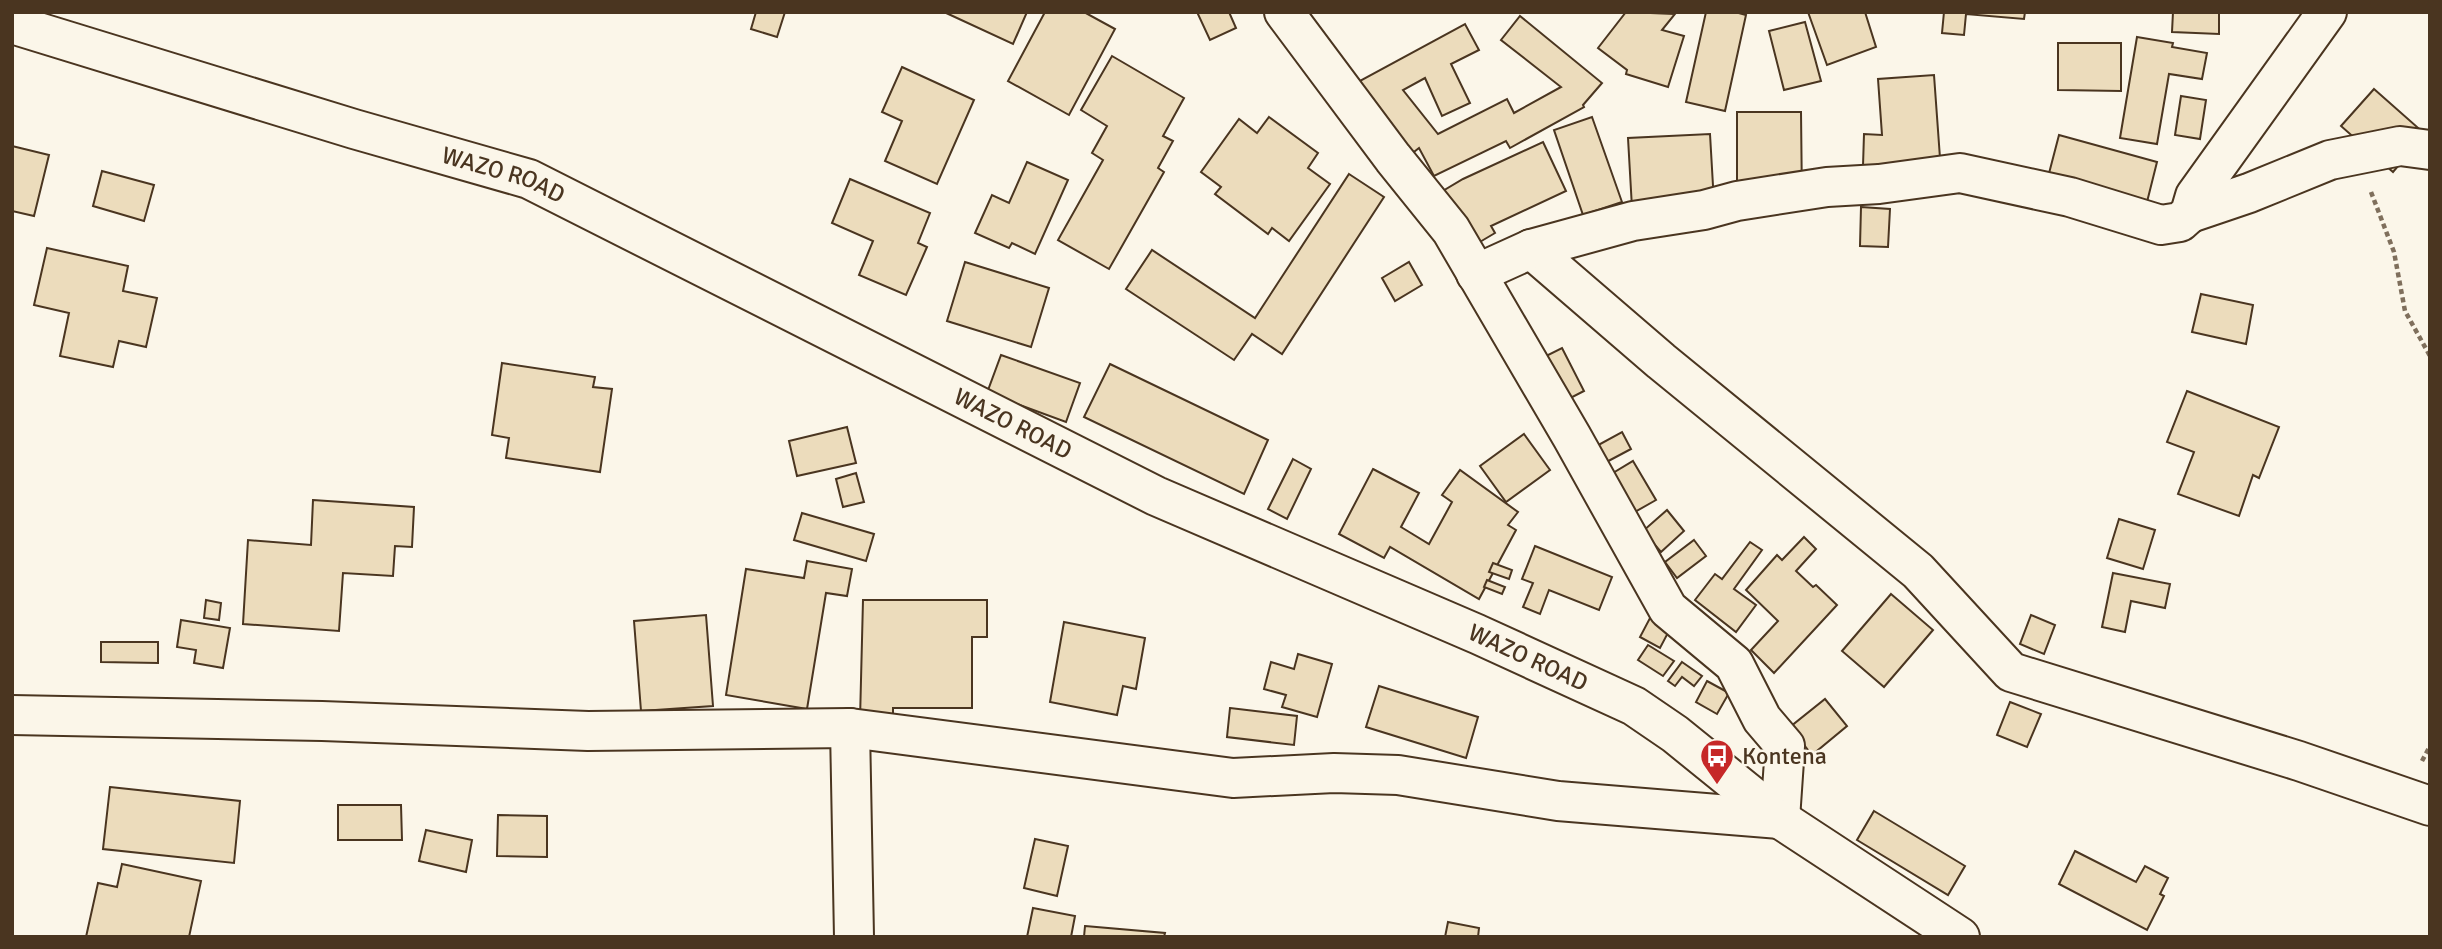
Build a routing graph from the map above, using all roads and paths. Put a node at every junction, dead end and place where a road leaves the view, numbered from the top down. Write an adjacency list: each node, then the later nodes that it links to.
1 (1284, 12): 8 (street)
2 (2327, 12): 6 (street)
3 (12, 24): 13 (street, WAZO ROAD)
4 (2430, 150): 5 (street)
5 (2357, 155): 6 (street); 9 (path)
6 (2190, 213): 7 (street)
7 (1531, 249): 8 (street); 12 (street)
8 (1476, 274): 13 (street)
9 (2430, 356)
10 (12, 715): 11 (street)
11 (850, 728): 13 (street); 14 (street)
12 (2430, 806)
13 (1780, 820): 15 (street, WAZO ROAD)
14 (854, 937)
15 (1960, 937)

